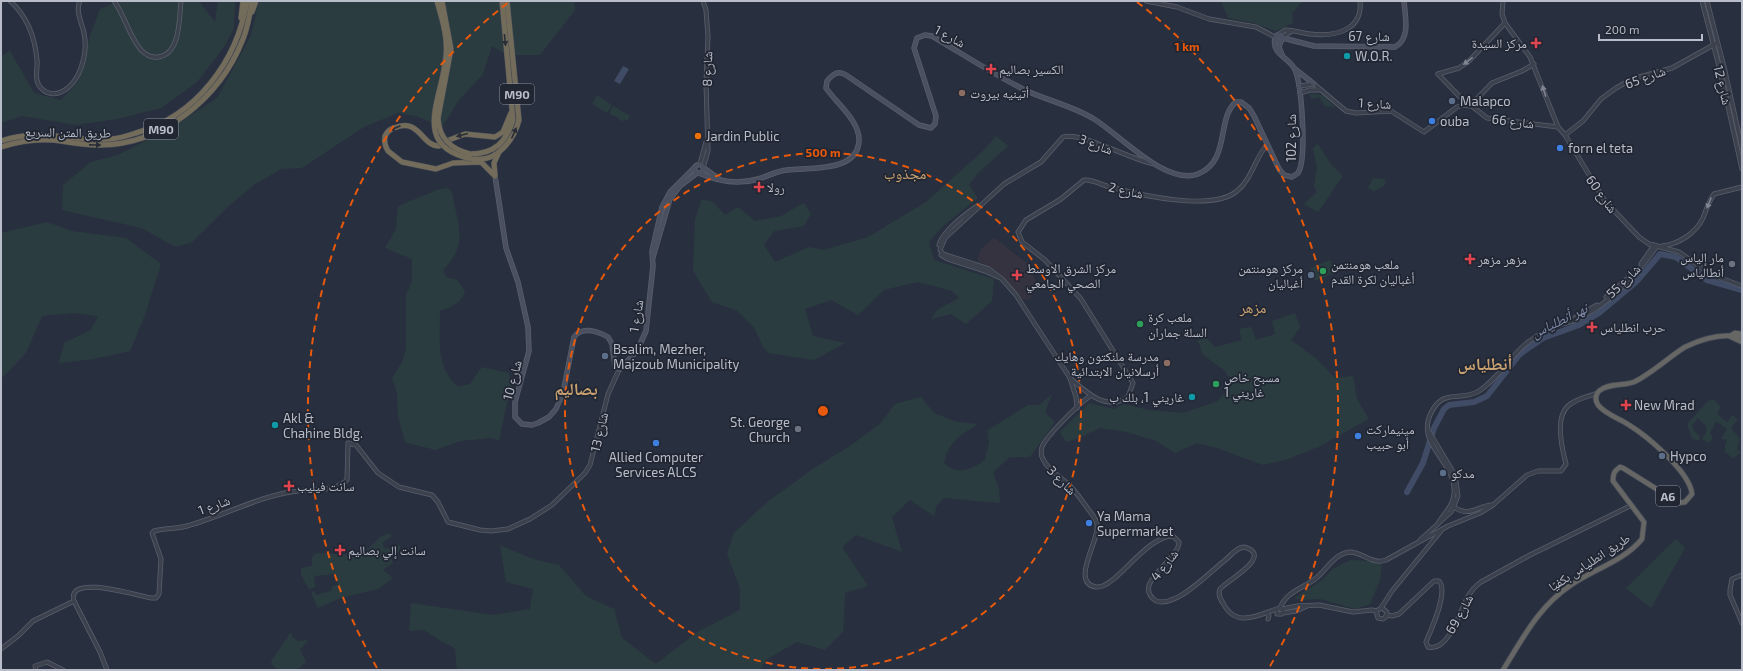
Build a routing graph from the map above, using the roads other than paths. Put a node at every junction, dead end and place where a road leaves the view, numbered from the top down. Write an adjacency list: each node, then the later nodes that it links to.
1 (10, 1): 2 (street)
2 (80, 1)
3 (114, 1): 4 (street)
4 (181, 1)
5 (242, 1): 22 (highway)
6 (247, 1): 22 (highway, طريق المتن السريع / M90)
7 (252, 1): 20 (highway, طريق المتن السريع / M90)
8 (256, 1): 20 (highway)
9 (437, 1): 45 (highway, M90, bridge)
10 (442, 1): 45 (highway, M90, bridge)
11 (502, 1): 34 (highway, M90, one-way to 34)
12 (508, 1): 44 (highway, M90, one-way to 12)
13 (703, 1): 37 (street, شارع 8)
14 (1146, 1): 25 (street)
15 (1360, 1): 25 (street)
16 (1404, 1): 25 (main road, شارع 67)
17 (1503, 1): 21 (street)
18 (1702, 1): 26 (street, شارع 12)
19 (1707, 1): 26 (street, شارع 12)
20 (249, 16): 42 (highway, طريق المتن السريع / M90, one-way to 20)
21 (1505, 23): 23 (street); 24 (street)
22 (242, 26): 39 (highway, طريق المتن السريع / M90)
23 (1508, 28): 24 (street); 27 (street)
24 (1500, 30): 33 (street, شارع 66, one-way to 33)
25 (1280, 38): 28 (main road)
26 (1716, 44): 36 (street, شارع 65); 43 (street, شارع 12); 51 (street, شارع 12)
27 (1534, 64): 33 (street); 35 (street, one-way to 27)
28 (1295, 68): 29 (main road); 30 (main road, شارع 102)
29 (1314, 84): 30 (street); 31 (street)
30 (1299, 86): 32 (main road, شارع 102)
31 (1321, 90): 32 (street); 33 (street, شارع 1)
32 (1300, 93): 41 (main road, شارع 102)
33 (1470, 106): 35 (street, شارع 66)
34 (512, 110): 38 (highway, one-way to 38); 45 (highway, M90)
35 (1558, 127): 36 (street, شارع 60)
36 (1565, 135): 57 (street, شارع 60)
37 (707, 139): 47 (street, شارع 8); 50 (street, شارع 8)
38 (449, 140)
39 (1, 141)
40 (439, 146): 46 (highway, one-way to 46)
41 (1266, 146): 48 (main road, شارع 1); 67 (street, شارع 2)
42 (1, 147)
43 (1742, 148)
44 (500, 151): 46 (highway, M90); 53 (highway)
45 (471, 156): 46 (highway, M90)
46 (480, 161): 53 (highway)
47 (700, 164): 49 (main road, شارع 1); 50 (main road, شارع 1)
48 (1155, 164): 54 (main road, شارع 1); 65 (street, شارع 3)
49 (694, 168): 52 (main road); 59 (main road, شارع 1)
50 (704, 168): 52 (main road); 54 (main road, شارع 1)
51 (1742, 169)
52 (698, 173): 54 (main road, شارع 1); 59 (main road, شارع 1)
53 (495, 177): 64 (main road, شارع 10)
54 (721, 180)
55 (1742, 187): 56 (street, one-way to 56)
56 (1676, 242): 57 (street); 58 (street)
57 (1657, 246): 58 (street); 69 (street, شارع 55)
58 (1675, 251): 60 (street)
59 (653, 258): 64 (main road, شارع 1)
60 (1742, 286)
61 (1730, 336): 62 (highway); 63 (highway); 66 (highway)
62 (1741, 336)
63 (1742, 342)
64 (619, 370): 74 (street, شارع 13)
65 (1070, 378): 67 (street); 68 (street)
66 (1597, 393): 70 (street); 71 (highway, طريق انطلياس بكفيّا / A6)
67 (1090, 396): 68 (street, شارع 3)
68 (1077, 408): 73 (street, شارع 3)
69 (1429, 432): 72 (street); 75 (street)
70 (1493, 504): 72 (street); 76 (street)
71 (1632, 504): 84 (street, شارع 69); 91 (highway, طريق انطلياس بكفيّا / A6)
72 (1454, 507): 75 (street)
73 (1088, 510): 83 (street, شارع 4)
74 (448, 522): 79 (street, شارع 1)
75 (1438, 525): 77 (street)
76 (1441, 530): 77 (street); 80 (street)
77 (1419, 542): 81 (street)
78 (1742, 575): 86 (street)
79 (74, 601): 87 (street); 90 (street)
80 (1381, 608): 82 (street); 84 (street)
81 (1281, 610): 82 (street, شارع 4); 83 (street, شارع 4)
82 (1376, 611): 84 (street)
83 (1268, 613): 85 (street)
84 (1386, 615)
85 (1268, 619)
86 (1742, 623)
87 (1, 649)
88 (36, 670): 89 (street)
89 (63, 670)
90 (107, 670)
91 (1503, 670)

